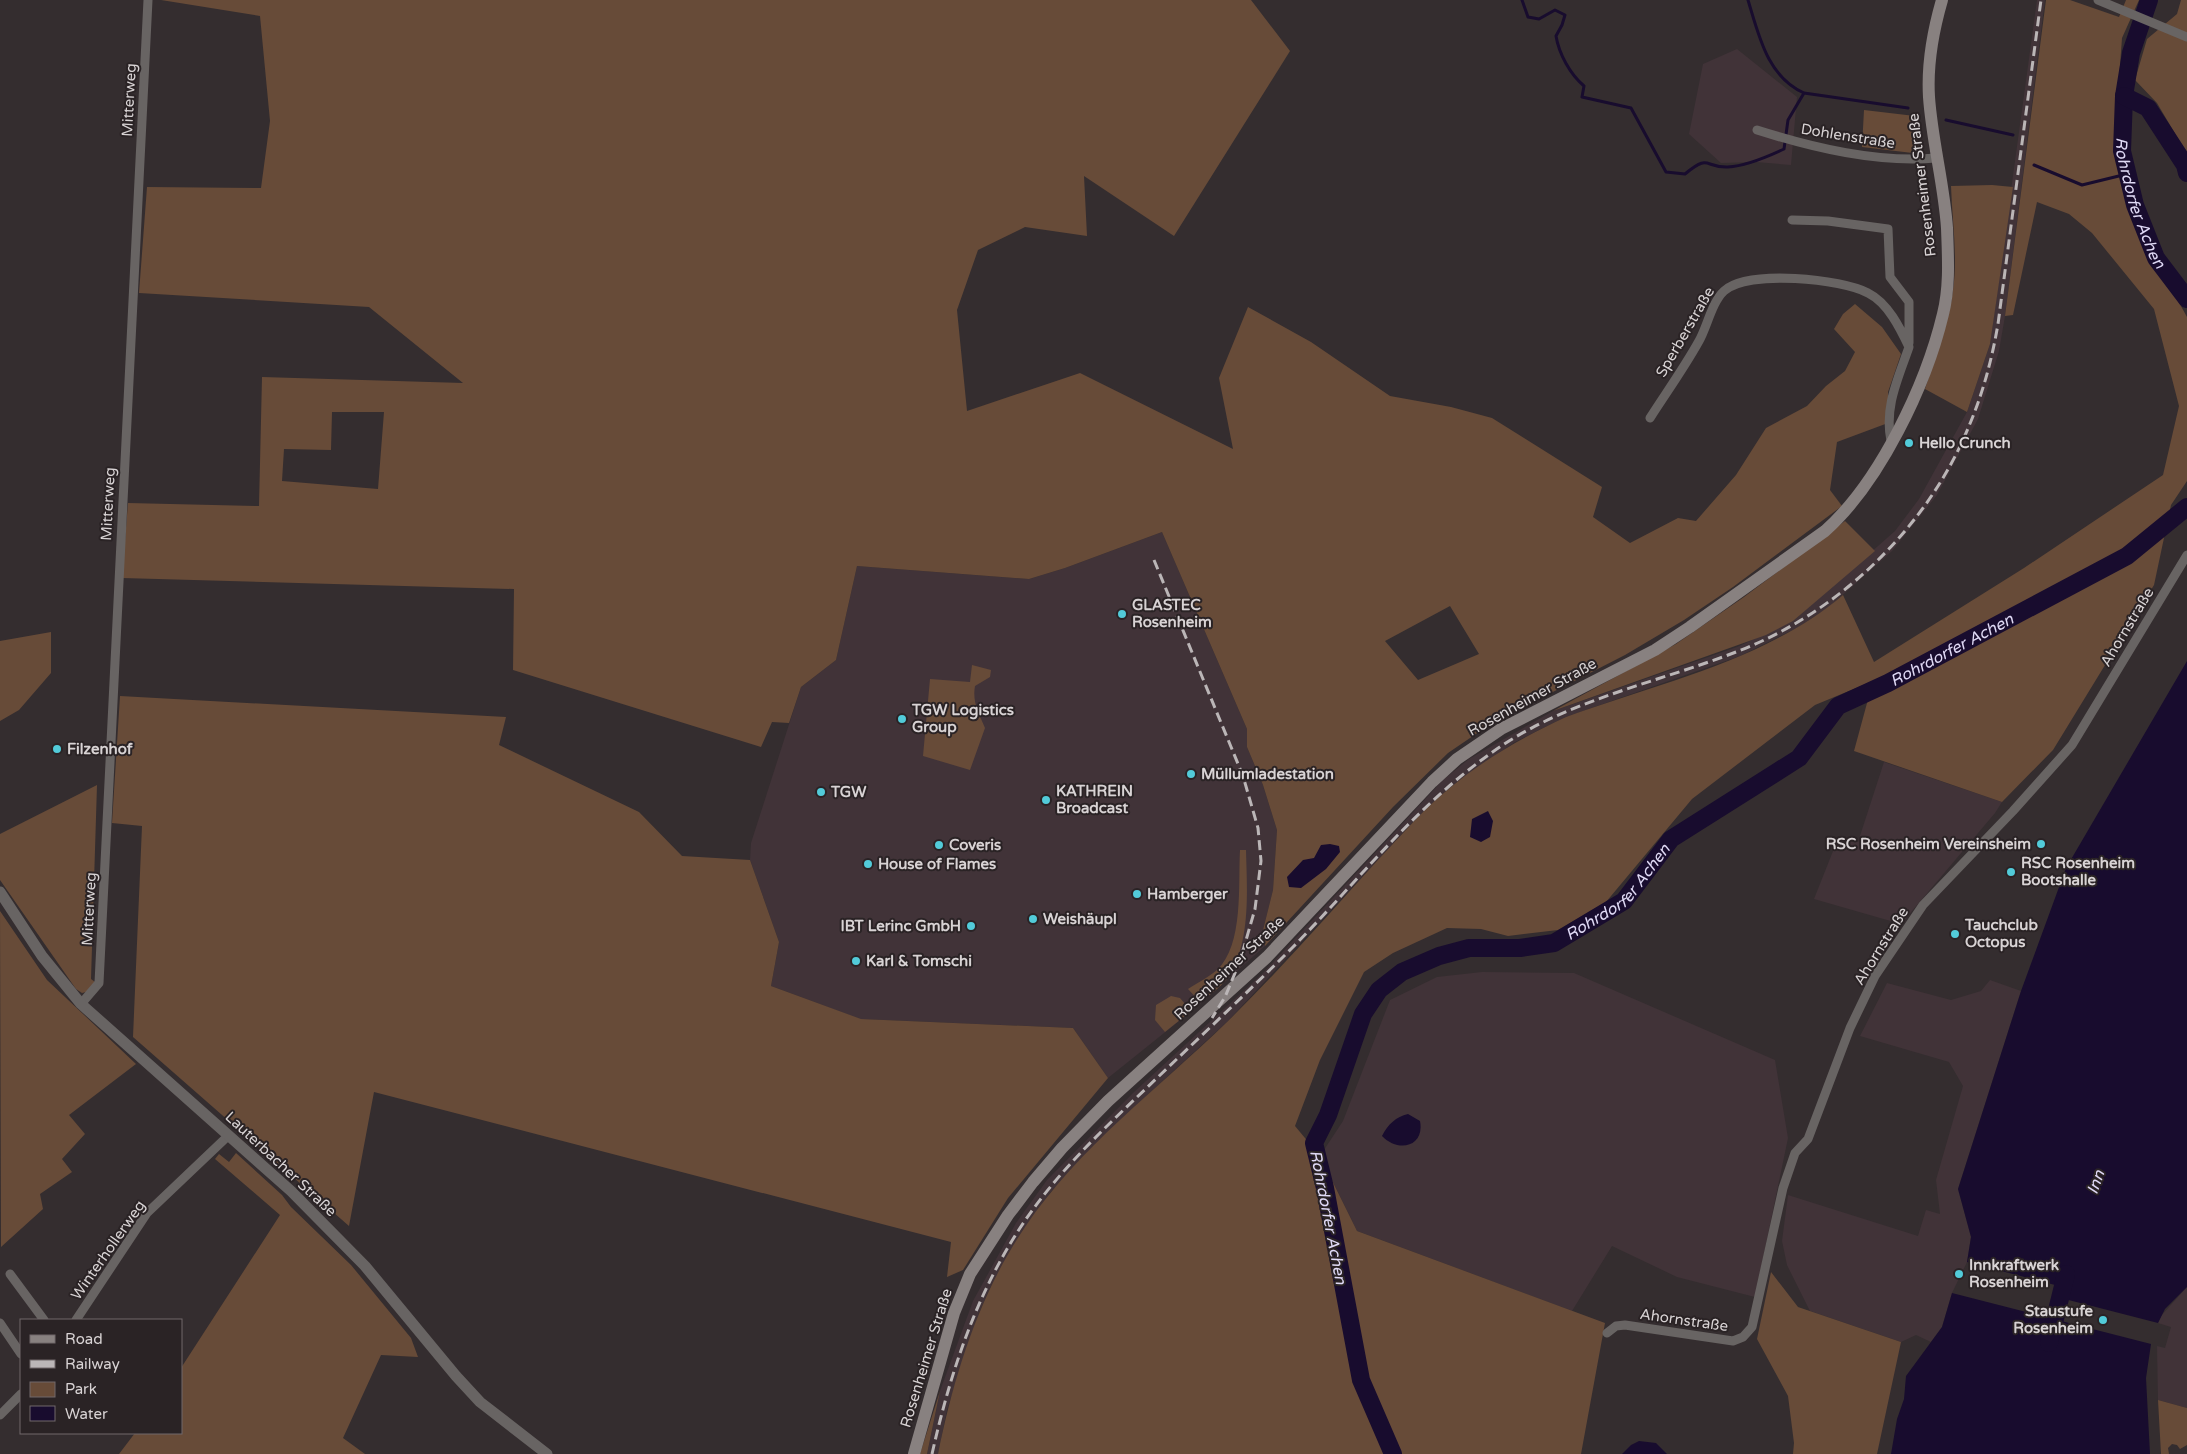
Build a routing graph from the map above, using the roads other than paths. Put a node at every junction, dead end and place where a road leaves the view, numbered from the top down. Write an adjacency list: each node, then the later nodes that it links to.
1 (148, 0): 13 (street, Mitterweg)
2 (1942, 0): 6 (main road, Rosenheimer Straße)
3 (2103, 1): 4 (street)
4 (2187, 37)
5 (1757, 130): 6 (street, Dohlenstraße)
6 (1936, 158): 10 (main road, Rosenheimer Straße)
7 (1792, 220): 8 (street)
8 (1909, 347): 9 (street, Sperberstraße); 10 (street)
9 (1650, 418)
10 (1891, 441): 24 (main road, Rosenheimer Straße)
11 (2187, 555): 19 (street, Ahornstraße)
12 (0, 892): 13 (street, Lauterbacher Straße)
13 (81, 1004): 14 (street, Lauterbacher Straße)
14 (229, 1135): 17 (street, Winterhollerweg); 23 (street, Lauterbacher Straße)
15 (10, 1274): 16 (street)
16 (43, 1319)
17 (77, 1319)
18 (0, 1323): 20 (street)
19 (1608, 1333)
20 (20, 1353)
21 (20, 1395): 22 (street)
22 (0, 1415)
23 (546, 1454)
24 (914, 1454)

